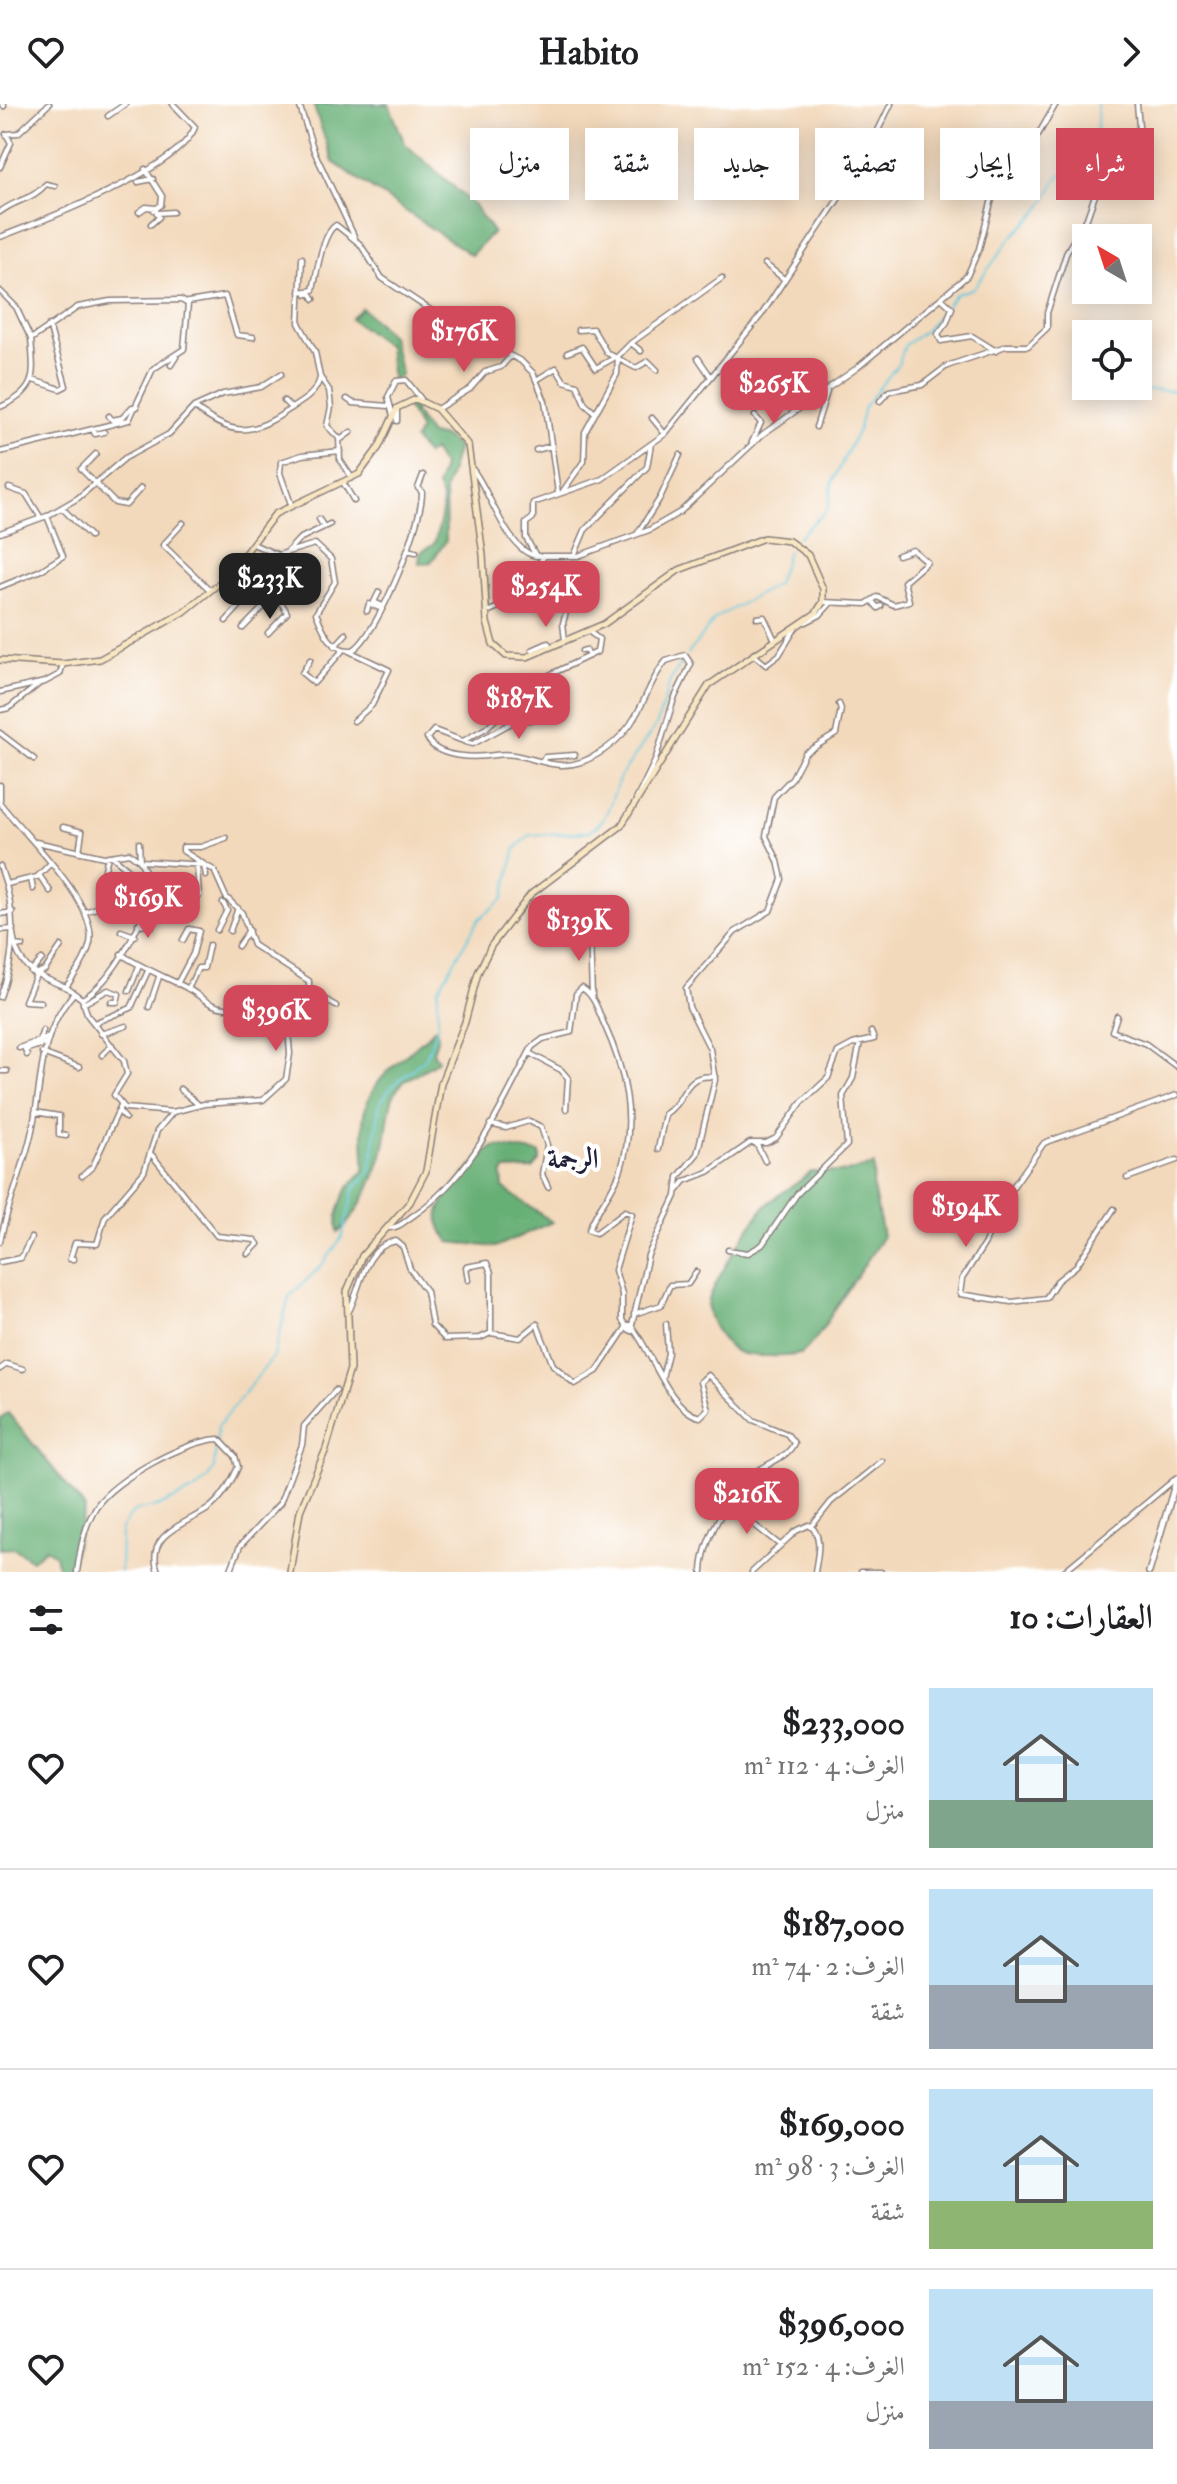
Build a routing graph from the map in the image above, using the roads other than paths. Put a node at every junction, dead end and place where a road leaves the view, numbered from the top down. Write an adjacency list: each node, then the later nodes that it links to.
1 (49, 104): 10 (street)
2 (125, 104): 8 (street)
3 (173, 104): 14 (street)
4 (299, 104): 24 (street)
5 (891, 104): 28 (street)
6 (1056, 104): 32 (street)
7 (1137, 104): 42 (street)
8 (108, 116)
9 (3, 133): 10 (street); 11 (street)
10 (18, 133): 11 (street)
11 (11, 143): 12 (street)
12 (2, 159): 13 (street)
13 (0, 167)
14 (145, 169): 15 (street); 23 (street)
15 (153, 179): 16 (street); 18 (street)
16 (138, 182)
17 (55, 186): 19 (street)
18 (156, 210): 20 (street); 21 (street); 22 (street)
19 (0, 212)
20 (139, 212)
21 (173, 212)
22 (151, 224)
23 (0, 237)
24 (357, 242): 31 (street); 45 (street)
25 (302, 258): 31 (street)
26 (765, 264): 28 (street)
27 (722, 278): 40 (street)
28 (784, 279): 52 (street)
29 (0, 291): 39 (street)
30 (128, 294): 34 (street)
31 (300, 294): 33 (street); 51 (street)
32 (943, 298): 42 (street); 55 (street)
33 (314, 299)
34 (129, 301): 35 (street); 36 (street)
35 (187, 302): 38 (street); 44 (street)
36 (49, 325): 39 (street); 54 (street)
37 (578, 330): 47 (street)
38 (253, 337)
39 (31, 339): 54 (street)
40 (631, 343): 41 (street); 47 (street)
41 (641, 351)
42 (996, 351): 59 (street)
43 (567, 353): 47 (street)
44 (176, 357): 48 (street); 62 (street)
45 (510, 357): 53 (street); 65 (street)
46 (698, 358): 52 (street)
47 (616, 359): 49 (street); 66 (street)
48 (171, 365)
49 (657, 370)
50 (281, 374): 63 (street)
51 (320, 377): 64 (street); 81 (street)
52 (711, 377): 80 (street)
53 (538, 379): 66 (street); 84 (street)
54 (33, 380): 61 (street)
55 (827, 391): 73 (street); 83 (street)
56 (347, 399): 60 (street)
57 (421, 399): 60 (street); 65 (main road); 69 (main road)
58 (284, 401): 64 (street)
59 (880, 401)
60 (388, 406): 69 (street)
61 (0, 407)
62 (137, 407): 67 (street); 76 (street)
63 (194, 407): 71 (street); 94 (street)
64 (291, 408): 71 (street)
65 (437, 409): 90 (main road)
66 (594, 412): 77 (street)
67 (109, 416)
68 (755, 416): 83 (street)
69 (395, 418): 92 (main road)
70 (652, 418): 80 (street)
71 (271, 423): 74 (street)
72 (582, 424): 77 (street)
73 (816, 427)
74 (276, 428)
75 (593, 429): 77 (street)
76 (93, 430): 78 (street); 87 (street)
77 (586, 430): 97 (street)
78 (104, 432)
79 (351, 432): 81 (street)
80 (665, 434): 82 (street)
81 (340, 440): 86 (street)
82 (651, 444): 97 (street); 114 (street)
83 (752, 444): 106 (street)
84 (554, 449): 85 (street); 97 (street)
85 (536, 450)
86 (340, 451): 92 (street); 99 (street)
87 (0, 452)
88 (96, 454): 94 (street)
89 (680, 455): 106 (street)
90 (471, 468): 113 (street); 129 (main road)
91 (423, 475): 109 (street)
92 (352, 478): 93 (main road)
93 (340, 483): 98 (street); 99 (main road)
94 (96, 485): 96 (street); 100 (street)
95 (9, 488): 102 (street)
96 (141, 488)
97 (561, 492): 113 (street)
98 (354, 501)
99 (291, 504): 108 (main road)
100 (62, 508): 101 (street); 107 (street)
101 (47, 516): 102 (street); 118 (street)
102 (41, 518): 105 (street)
103 (319, 519): 111 (street)
104 (183, 523): 119 (street)
105 (0, 533)
106 (637, 534): 114 (street)
107 (90, 536)
108 (253, 544): 111 (street); 119 (main road)
109 (407, 550): 110 (street); 127 (street)
110 (416, 552)
111 (283, 554): 116 (street); 138 (street)
112 (898, 555): 123 (street)
113 (536, 556): 115 (street)
114 (574, 556): 115 (street)
115 (543, 558): 129 (street)
116 (278, 567): 117 (street); 121 (street)
117 (273, 575): 122 (street); 131 (street)
118 (0, 587)
119 (212, 592): 147 (main road)
120 (379, 592): 127 (street)
121 (285, 593)
122 (276, 594): 132 (street); 134 (street)
123 (872, 601): 124 (street); 126 (street)
124 (826, 603): 133 (main road); 136 (main road); 143 (street)
125 (568, 605): 137 (street)
126 (881, 606)
127 (383, 607): 128 (street); 141 (street)
128 (367, 611)
129 (487, 612): 139 (main road)
130 (757, 618): 136 (street)
131 (226, 621)
132 (243, 628)
133 (588, 631): 137 (main road); 144 (street)
134 (268, 633)
135 (346, 634): 138 (street)
136 (774, 638): 143 (main road)
137 (565, 641): 139 (main road)
138 (335, 646): 141 (street)
139 (551, 647): 140 (street)
140 (532, 650)
141 (346, 651): 146 (street); 155 (street)
142 (582, 651): 144 (street)
143 (753, 654): 163 (main road)
144 (589, 656): 153 (street)
145 (0, 660): 147 (main road)
146 (310, 660)
147 (63, 664): 148 (street)
148 (45, 682): 149 (street); 152 (street)
149 (0, 692)
150 (501, 703): 153 (street)
151 (839, 704): 250 (street)
152 (0, 710)
153 (508, 710): 157 (street)
154 (552, 718): 157 (street)
155 (354, 721)
156 (0, 733): 159 (street)
157 (463, 741): 160 (street)
158 (575, 755): 160 (street)
159 (34, 759)
160 (542, 761): 163 (street)
161 (0, 785): 162 (street)
162 (0, 801): 166 (street)
163 (634, 807): 271 (main road)
164 (63, 827): 168 (street)
165 (226, 838): 172 (street)
166 (34, 842): 168 (street); 171 (street)
167 (139, 843): 170 (street)
168 (79, 852): 169 (street)
169 (110, 856): 170 (street); 174 (street); 175 (street)
170 (140, 861): 172 (street); 187 (street)
171 (50, 864): 176 (street); 190 (street)
172 (202, 865): 177 (street); 183 (street); 184 (street)
173 (0, 866): 179 (street)
174 (105, 869)
175 (128, 869)
176 (39, 875): 178 (street); 182 (street)
177 (206, 876)
178 (31, 879): 179 (street); 181 (street)
179 (7, 884): 189 (street)
180 (97, 887): 190 (street)
181 (33, 889)
182 (50, 891)
183 (199, 896)
184 (225, 900): 186 (street); 188 (street); 195 (street)
185 (130, 906): 187 (street)
186 (238, 908): 196 (street); 199 (street)
187 (142, 910): 192 (street)
188 (220, 911)
189 (13, 912): 191 (street); 197 (street)
190 (85, 912): 218 (street)
191 (0, 914)
192 (138, 924): 193 (street); 201 (street)
193 (152, 926)
194 (0, 930): 197 (street)
195 (217, 930)
196 (249, 930): 207 (street); 220 (street)
197 (13, 931): 203 (street); 212 (street)
198 (121, 931): 201 (street)
199 (230, 931)
200 (590, 934): 224 (street)
201 (135, 936): 208 (street)
202 (183, 940): 217 (street)
203 (14, 945): 205 (street); 214 (street)
204 (209, 945): 219 (street)
205 (23, 946)
206 (61, 946): 214 (street)
207 (238, 946)
208 (121, 954): 210 (street); 226 (street)
209 (42, 959): 214 (street)
210 (139, 966): 213 (street); 221 (street)
211 (0, 971): 212 (street)
212 (8, 971): 216 (street)
213 (148, 971): 215 (street); 232 (street)
214 (34, 974): 218 (street); 225 (street)
215 (159, 977): 217 (street); 229 (street)
216 (2, 982): 223 (street)
217 (177, 984): 219 (street)
218 (66, 987): 222 (street)
219 (188, 989): 230 (street)
220 (309, 990): 228 (street); 253 (street)
221 (129, 991)
222 (74, 993): 226 (street); 237 (street)
223 (0, 997)
224 (592, 997): 243 (street); 283 (street)
225 (41, 1002)
226 (82, 1002): 227 (street); 232 (street)
227 (111, 1002)
228 (336, 1006)
229 (149, 1007)
230 (225, 1008)
231 (1117, 1016): 247 (street)
232 (94, 1023): 236 (street)
233 (126, 1026): 236 (street)
234 (43, 1030): 238 (street)
235 (871, 1032): 239 (street)
236 (101, 1034): 240 (street)
237 (46, 1040): 238 (street); 242 (street); 244 (street)
238 (39, 1041): 241 (street)
239 (860, 1042): 261 (street); 274 (street)
240 (112, 1045): 245 (street); 254 (street)
241 (19, 1048)
242 (42, 1053): 246 (street); 256 (street)
243 (529, 1053): 255 (street); 259 (street)
244 (27, 1055)
245 (102, 1055)
246 (79, 1067)
247 (1177, 1067)
248 (0, 1071): 249 (street)
249 (7, 1071)
250 (715, 1077): 262 (street); 269 (street)
251 (180, 1089): 253 (street)
252 (1177, 1095): 270 (street)
253 (199, 1105): 257 (street)
254 (120, 1108): 257 (street); 258 (street); 266 (street)
255 (566, 1109)
256 (35, 1112): 260 (street); 273 (street)
257 (173, 1112): 263 (street)
258 (125, 1118)
259 (489, 1124): 268 (street); 271 (street)
260 (66, 1136)
261 (756, 1144): 265 (street); 269 (street)
262 (658, 1149)
263 (152, 1155): 275 (street); 276 (street)
264 (1177, 1160): 267 (street)
265 (765, 1161)
266 (82, 1176)
267 (1127, 1178)
268 (548, 1187)
269 (678, 1190): 280 (street)
270 (1114, 1209)
271 (387, 1228): 281 (main road)
272 (31, 1238): 277 (street)
273 (0, 1241)
274 (728, 1250)
275 (248, 1254)
276 (74, 1259)
277 (0, 1262)
278 (696, 1272): 280 (street)
279 (468, 1280): 284 (street)
280 (634, 1314): 283 (street)
281 (347, 1315): 284 (street); 298 (main road)
282 (666, 1324): 287 (street)
283 (630, 1328): 284 (street); 287 (street)
284 (491, 1333)
285 (0, 1369): 286 (street)
286 (23, 1369)
287 (662, 1380): 291 (street)
288 (336, 1390): 297 (street)
289 (882, 1461): 292 (street)
290 (1176, 1479): 304 (street); 305 (street)
291 (729, 1505): 293 (street); 299 (street)
292 (812, 1526): 293 (street); 301 (street)
293 (781, 1545): 300 (street)
294 (869, 1571): 302 (street); 303 (street)
295 (77, 1572): 296 (street)
296 (158, 1572)
297 (230, 1572)
298 (290, 1572)
299 (702, 1572)
300 (752, 1572)
301 (815, 1572)
302 (861, 1572)
303 (881, 1572)
304 (1063, 1572)
305 (1149, 1572)

